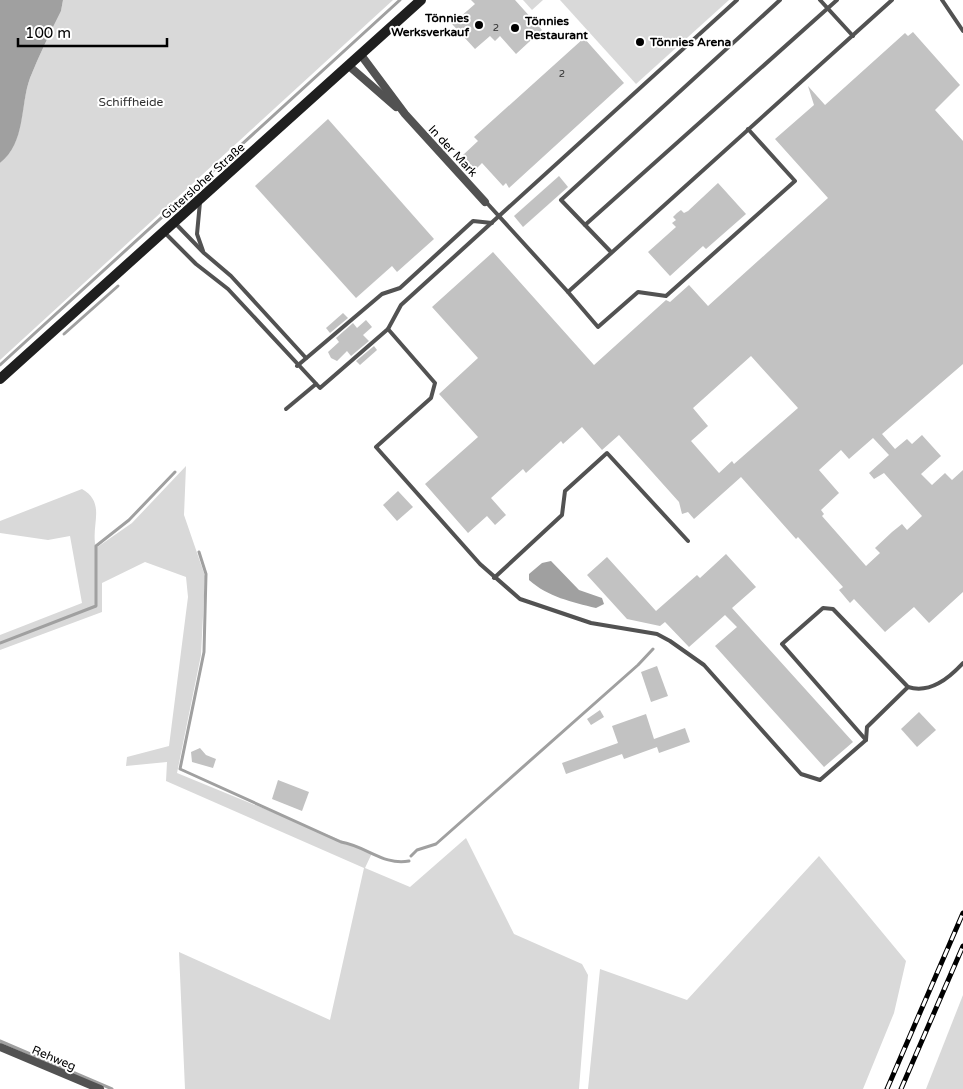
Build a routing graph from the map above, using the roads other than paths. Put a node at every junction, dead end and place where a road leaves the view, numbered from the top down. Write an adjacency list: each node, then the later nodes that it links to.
1 (421, 0): 11 (main road, Gütersloher Straße)
2 (737, 0): 17 (lane)
3 (780, 0): 20 (lane)
4 (820, 0): 8 (lane)
5 (837, 0): 8 (lane)
6 (892, 0): 10 (lane)
7 (942, 0): 9 (lane)
8 (828, 8): 10 (lane); 20 (lane)
9 (963, 31)
10 (853, 36): 14 (lane)
11 (361, 54): 12 (main road, Gütersloher Straße); 13 (street, In der Mark)
12 (349, 66): 13 (street, In der Mark); 15 (main road, Gütersloher Straße)
13 (405, 114): 16 (street, In der Mark)
14 (748, 129): 22 (lane); 24 (lane)
15 (200, 200): 18 (main road, Gütersloher Straße); 23 (lane)
16 (485, 202): 17 (lane)
17 (500, 216): 19 (lane); 24 (lane)
18 (175, 222): 21 (main road, Gütersloher Straße); 23 (lane)
19 (492, 223): 25 (lane); 26 (lane)
20 (585, 225): 22 (lane)
21 (164, 232): 27 (lane); 28 (main road, Gütersloher Straße)
22 (611, 252): 24 (lane)
23 (204, 253): 26 (lane)
24 (568, 292)
25 (388, 328): 29 (lane); 32 (lane)
26 (306, 358): 27 (lane)
27 (298, 366): 29 (lane)
28 (0, 379)
29 (316, 384): 30 (lane)
30 (286, 409)
31 (688, 541): 32 (lane)
32 (494, 578): 35 (lane)
33 (963, 663): 34 (lane)
34 (908, 687): 35 (lane); 35 (lane)
35 (866, 740)
36 (0, 1048): 37 (street, Rehweg)
37 (100, 1089)

